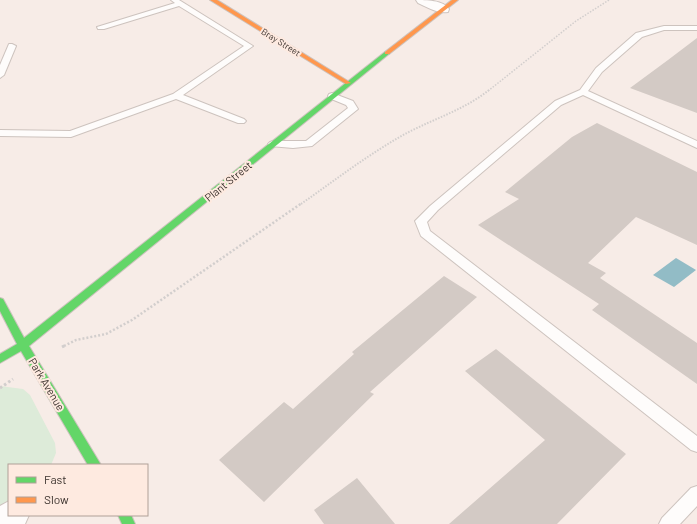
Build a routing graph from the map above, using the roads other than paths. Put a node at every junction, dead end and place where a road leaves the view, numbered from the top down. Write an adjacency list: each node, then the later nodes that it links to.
1 (213, 0): 10 (main road, Bray Street)
2 (422, 0): 5 (street)
3 (455, 0): 5 (main road, Plant Street)
4 (177, 2): 6 (lane); 12 (lane)
5 (443, 9): 10 (main road, Plant Street)
6 (101, 28)
7 (697, 28): 11 (lane)
8 (12, 46): 9 (lane)
9 (0, 75)
10 (348, 83): 13 (main road, Plant Street)
11 (583, 92): 17 (lane); 21 (lane)
12 (176, 96): 14 (lane); 15 (lane)
13 (332, 96): 16 (main road, Plant Street); 16 (lane)
14 (241, 121)
15 (0, 133)
16 (273, 144): 19 (main road, Plant Street)
17 (697, 145)
18 (0, 302): 19 (main road, Park Avenue)
19 (23, 345): 20 (main road, Plant Street); 22 (main road, Park Avenue)
20 (0, 359)
21 (697, 445)
22 (87, 462)
23 (697, 494): 26 (lane)
24 (12, 516): 25 (street)
25 (1, 524)
26 (668, 524)

